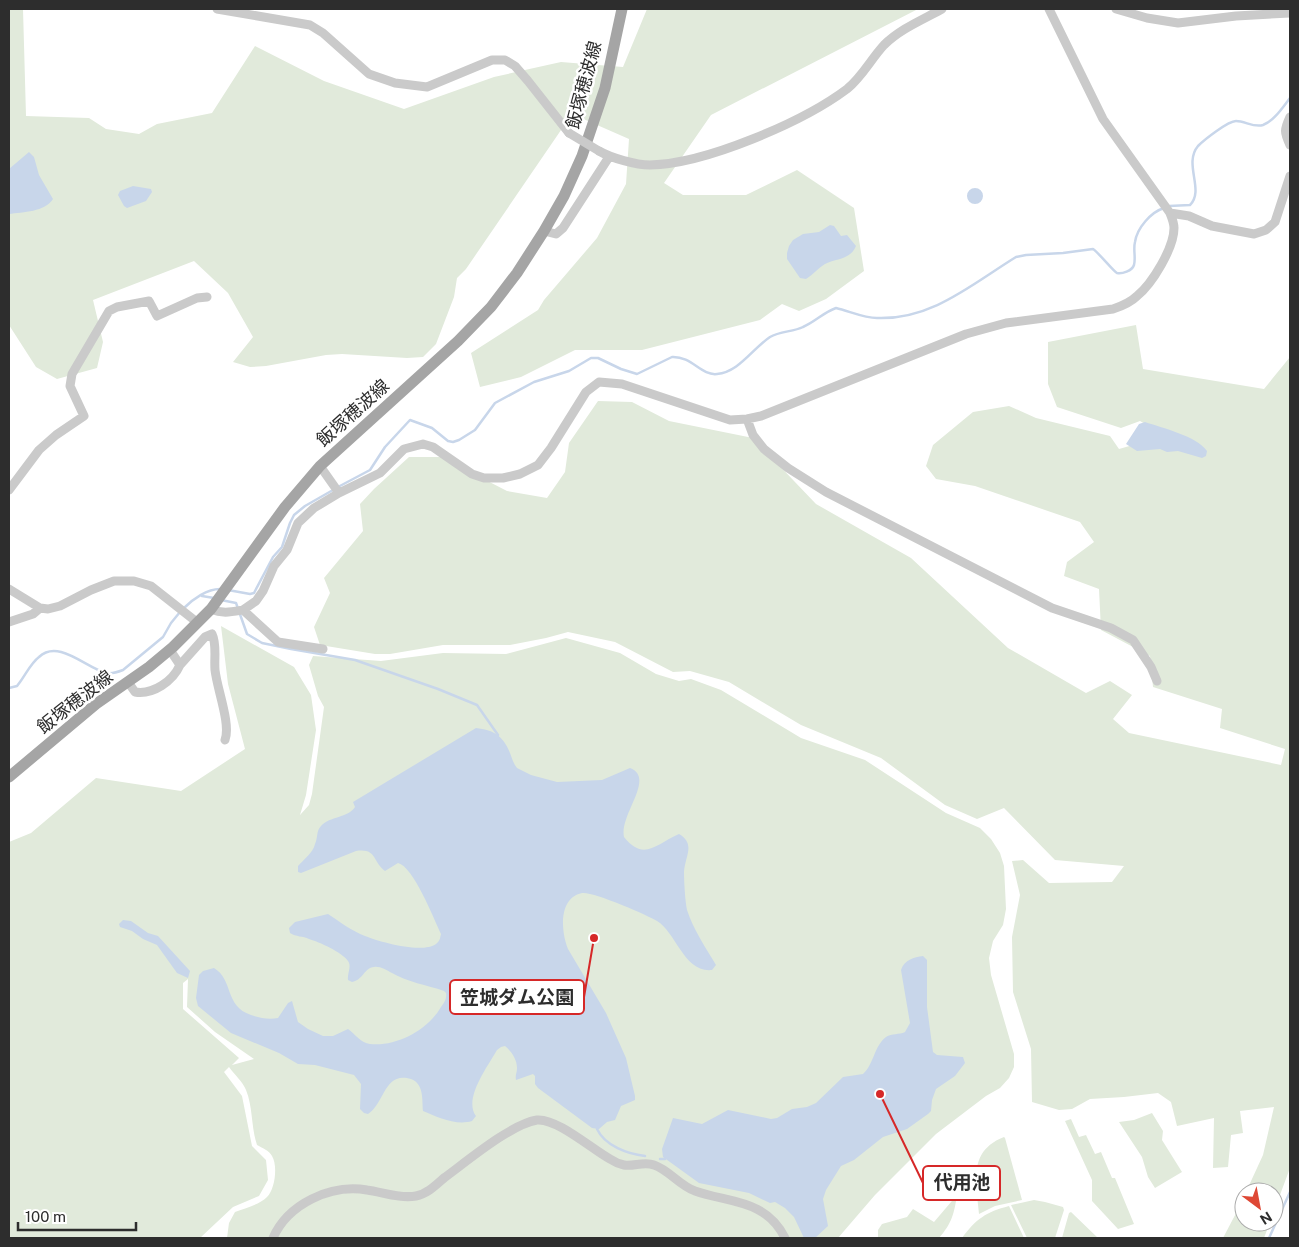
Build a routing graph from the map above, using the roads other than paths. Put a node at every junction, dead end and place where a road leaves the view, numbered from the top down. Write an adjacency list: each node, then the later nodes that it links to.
1 (217, 9): 11 (street, bridge)
2 (622, 9): 14 (main road, 飯塚穂波線)
3 (942, 9): 11 (street)
4 (1049, 9): 13 (street)
5 (1116, 9): 8 (street)
6 (1252, 9): 8 (street)
7 (1290, 12): 8 (street)
8 (1236, 16)
9 (1290, 117): 10 (street)
10 (1290, 145)
11 (609, 157): 14 (street)
12 (1290, 176): 13 (street)
13 (1170, 213): 16 (street)
14 (544, 232): 17 (main road, 飯塚穂波線)
15 (206, 298): 18 (street)
16 (747, 419): 19 (street); 29 (street)
17 (320, 466): 19 (street); 22 (main road, 飯塚穂波線)
18 (9, 490)
19 (339, 493): 23 (street)
20 (9, 589): 21 (street)
21 (40, 608): 24 (street); 25 (street)
22 (211, 610): 23 (street); 25 (main road, 飯塚穂波線)
23 (243, 610): 26 (street)
24 (9, 622)
25 (198, 624): 27 (main road, 飯塚穂波線)
26 (323, 649)
27 (170, 650): 28 (street); 30 (main road, 飯塚穂波線)
28 (180, 665): 30 (street); 31 (street)
29 (1156, 681)
30 (128, 682): 32 (main road, 飯塚穂波線)
31 (225, 740)
32 (9, 777)
33 (273, 1238): 34 (street)
34 (785, 1238)

